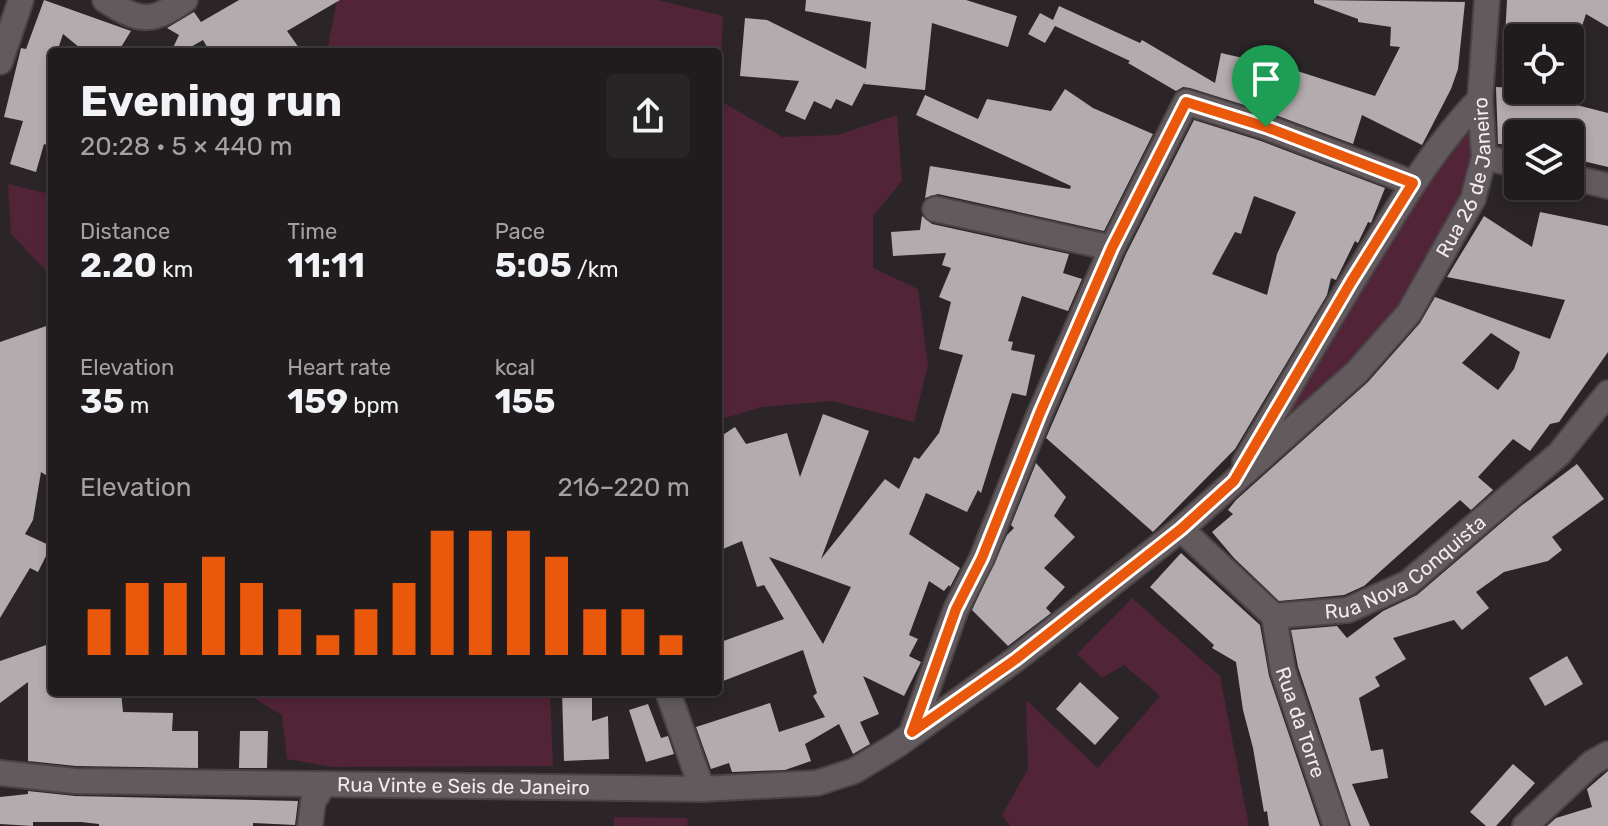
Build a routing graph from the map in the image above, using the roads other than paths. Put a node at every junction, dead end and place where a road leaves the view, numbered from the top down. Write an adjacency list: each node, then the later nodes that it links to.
1 (21, 0): 5 (street)
2 (105, 0): 3 (street)
3 (185, 0)
4 (1487, 0): 6 (street)
5 (0, 62)
6 (1480, 99): 7 (street, Rua 26 de Janeiro); 10 (street, Rua 26 de Janeiro)
7 (1484, 157): 8 (street); 15 (street, Rua 26 de Janeiro)
8 (1504, 162)
9 (1584, 180): 11 (street)
10 (1413, 183): 13 (street); 15 (street, Rua 26 de Janeiro)
11 (1608, 186)
12 (935, 209): 13 (street)
13 (1112, 248): 19 (street)
14 (1608, 393): 17 (street, Rua Nova Conquista)
15 (1234, 481): 16 (street, Rua 26 de Janeiro)
16 (1181, 529): 17 (street); 19 (street, Rua 26 de Janeiro)
17 (1274, 616): 25 (street, Rua da Torre)
18 (669, 696): 23 (street)
19 (912, 732): 23 (street, Rua Vinte e Seis de Janeiro)
20 (1608, 754): 26 (street)
21 (0, 773): 22 (street, Rua Vinte e Seis de Janeiro)
22 (324, 784): 23 (street, Rua Vinte e Seis de Janeiro); 24 (street)
23 (702, 789)
24 (310, 826)
25 (1336, 826)
26 (1525, 826)

